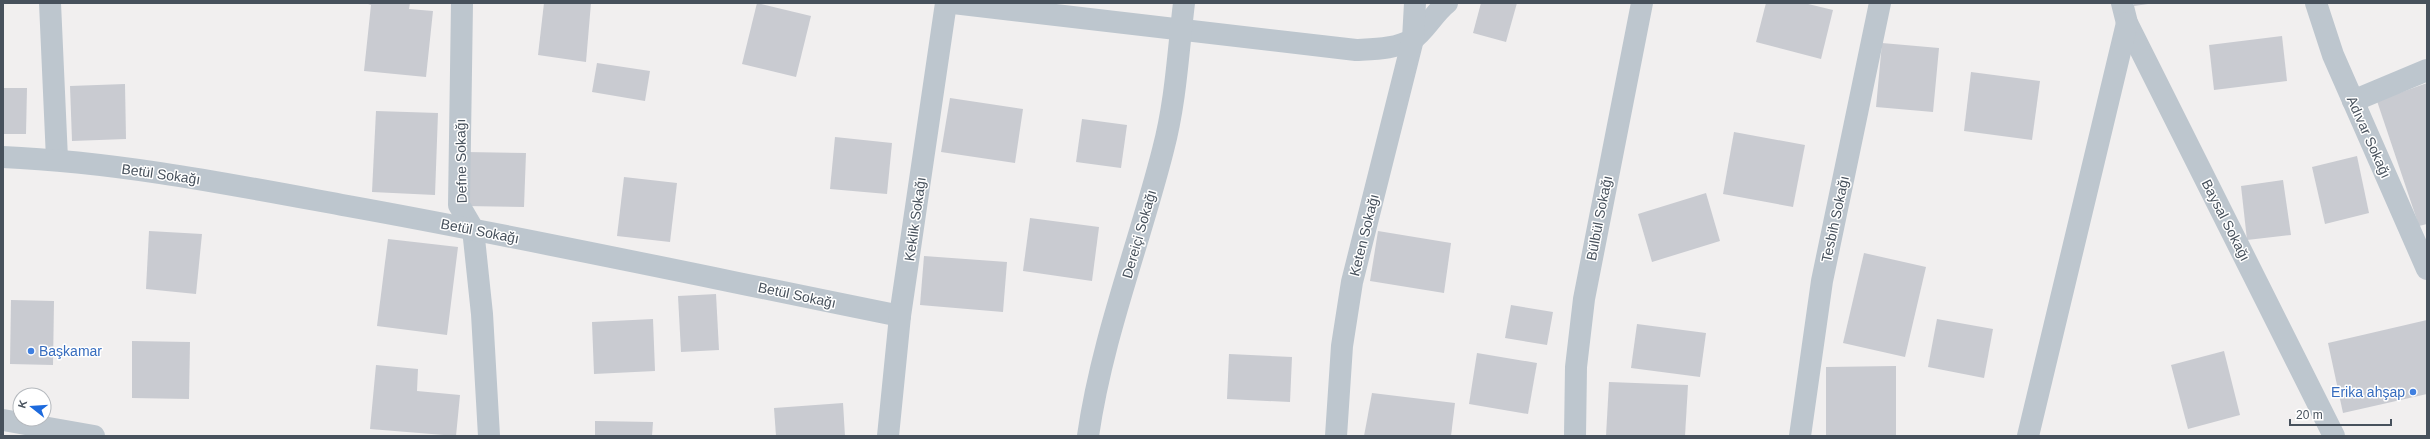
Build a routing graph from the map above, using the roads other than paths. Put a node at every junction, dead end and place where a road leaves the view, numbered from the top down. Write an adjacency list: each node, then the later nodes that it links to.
1 (50, 3): 17 (street)
2 (462, 3): 18 (street, Defne Sokağı)
3 (946, 3): 20 (street, Keklik Sokağı)
4 (952, 3): 12 (street)
5 (1184, 3): 12 (street, Dereiçi Sokağı)
6 (1415, 3): 13 (street, Keten Sokağı)
7 (1447, 3): 13 (street)
8 (1642, 3): 27 (street, Bülbül Sokağı)
9 (1880, 3): 28 (street, Tesbih Sokağı)
10 (2316, 3): 15 (street, Adıvar Sokağı)
11 (2125, 13): 29 (street); 30 (street, Baysal Sokağı)
12 (1180, 31): 13 (street); 25 (street, Dereiçi Sokağı)
13 (1413, 39): 26 (street, Keten Sokağı)
14 (2427, 70): 15 (street)
15 (2353, 101): 19 (street, Adıvar Sokağı)
16 (3, 157): 17 (street, Betül Sokağı)
17 (57, 159): 18 (street, Betül Sokağı)
18 (473, 229): 20 (street, Betül Sokağı); 23 (street, Defne Sokağı)
19 (2427, 270)
20 (900, 316): 24 (street, Keklik Sokağı)
21 (3, 420): 22 (street)
22 (94, 436)
23 (489, 436)
24 (888, 436)
25 (1088, 436)
26 (1336, 436)
27 (1575, 436)
28 (1800, 436)
29 (2028, 436)
30 (2334, 436)

